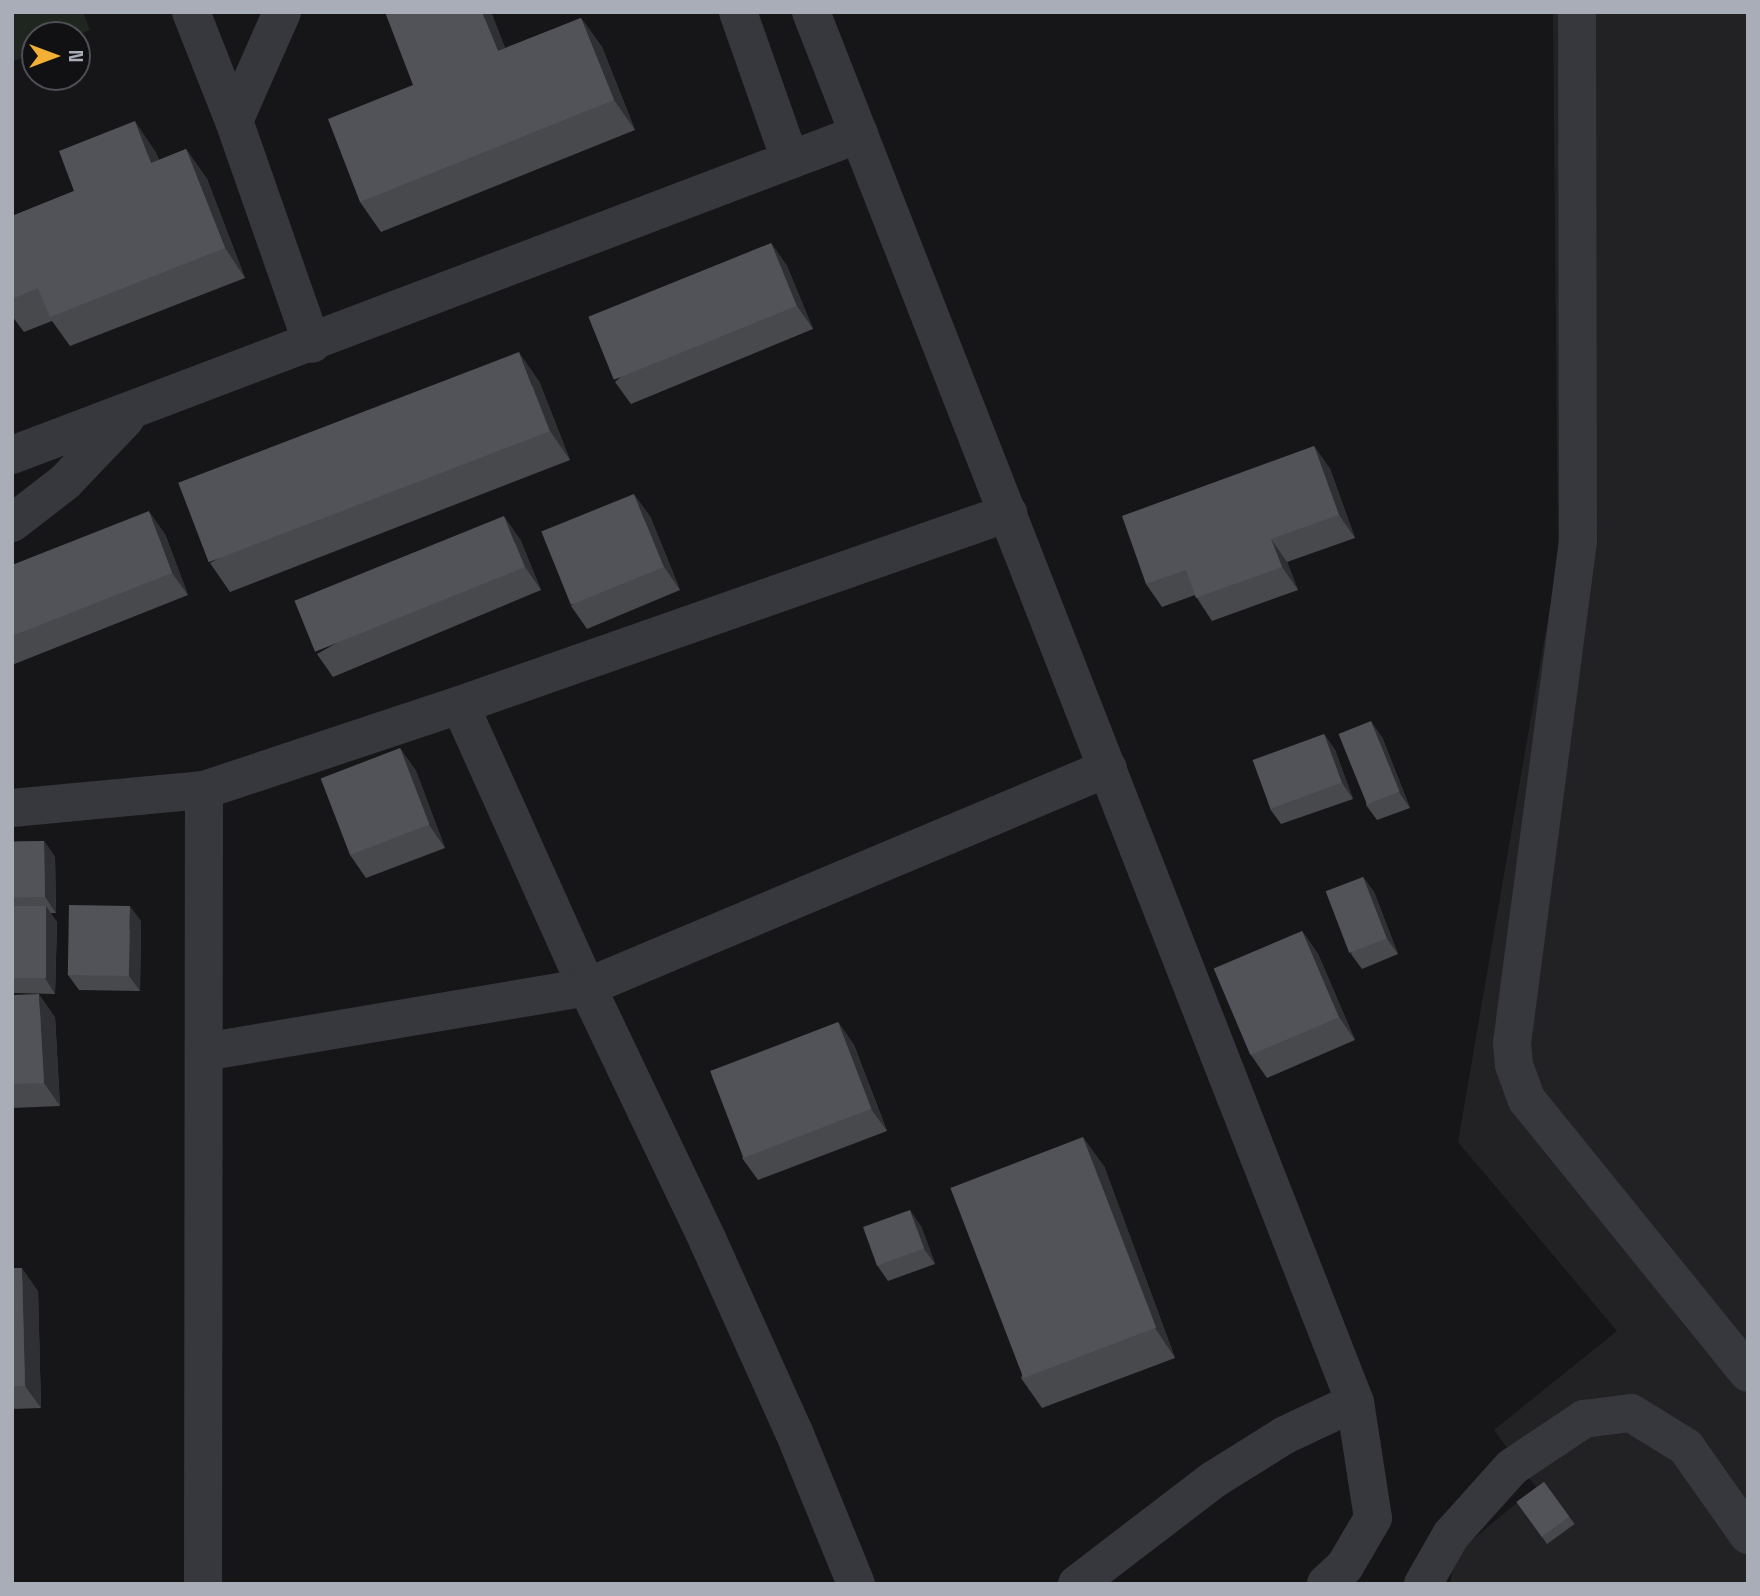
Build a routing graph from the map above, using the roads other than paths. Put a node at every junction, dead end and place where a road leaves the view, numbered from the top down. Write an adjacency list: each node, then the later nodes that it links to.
1 (191, 12): 6 (street)
2 (282, 12): 6 (street)
3 (738, 12): 8 (street)
4 (811, 12): 7 (street)
5 (1577, 12): 20 (street)
6 (234, 121): 9 (street)
7 (859, 134): 8 (street); 12 (street)
8 (790, 160): 9 (street)
9 (312, 344): 10 (street)
10 (134, 410): 11 (street); 13 (street)
11 (12, 455)
12 (1008, 513): 14 (street); 15 (street)
13 (12, 523)
14 (460, 705): 16 (street); 18 (street)
15 (1108, 768): 18 (street); 21 (street)
16 (204, 790): 17 (street); 19 (street)
17 (12, 808)
18 (587, 987): 19 (street); 24 (street)
19 (204, 1052): 23 (street)
20 (1748, 1374)
21 (1355, 1402): 25 (street); 26 (street)
22 (1748, 1535): 27 (street)
23 (203, 1584)
24 (856, 1584)
25 (1077, 1584)
26 (1326, 1584)
27 (1423, 1584)

